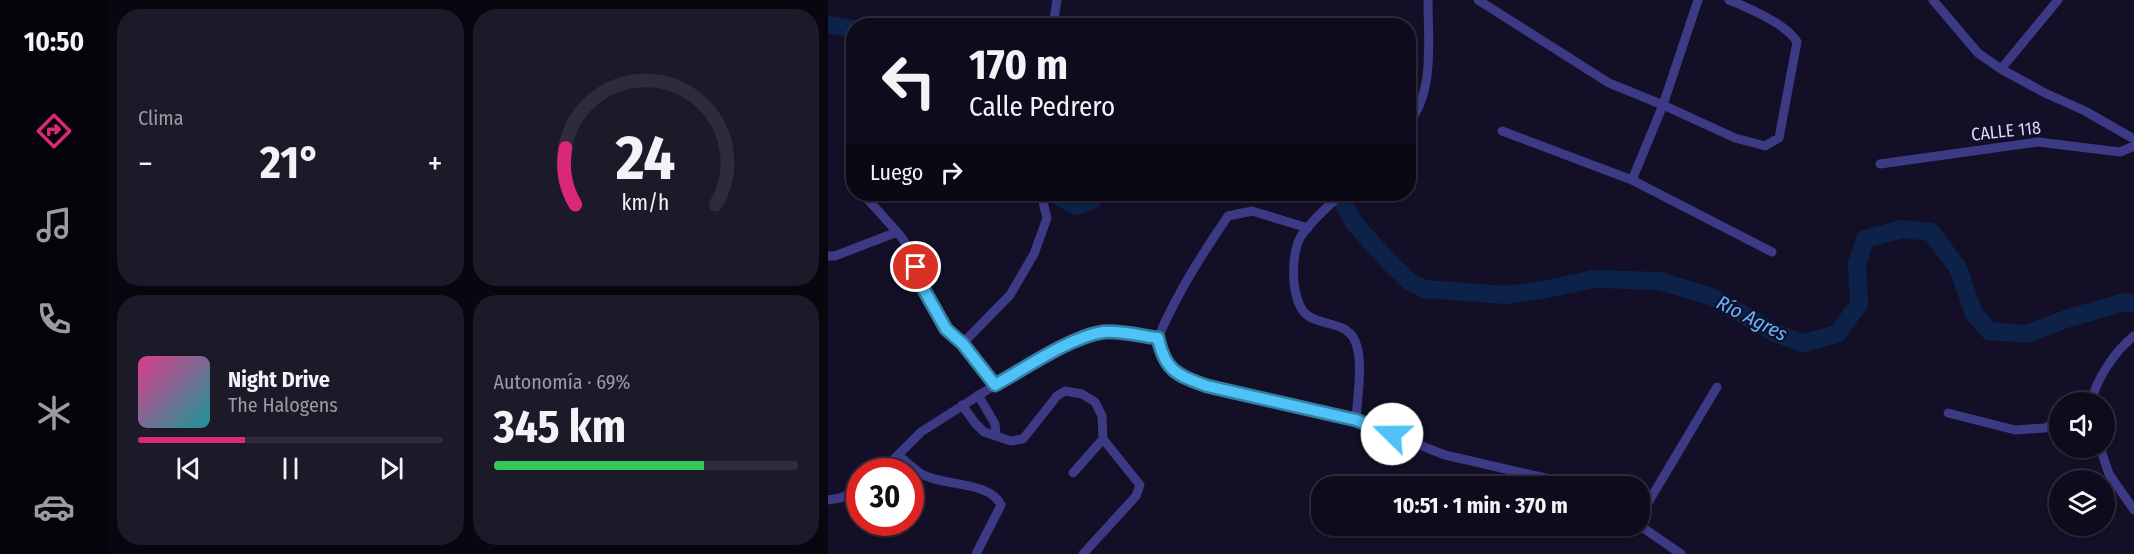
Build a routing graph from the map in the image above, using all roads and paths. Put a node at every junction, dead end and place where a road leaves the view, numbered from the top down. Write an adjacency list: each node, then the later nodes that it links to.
1 (1057, 0): 8 (street)
2 (1428, 0): 11 (street)
3 (1478, 0): 10 (street)
4 (1698, 0): 10 (street)
5 (1729, 0): 10 (street)
6 (1933, 0): 9 (street)
7 (2058, 0): 9 (street)
8 (1054, 18)
9 (2001, 69): 13 (street)
10 (1663, 105): 16 (street)
11 (1416, 115)
12 (1502, 131): 16 (street)
13 (2134, 139)
14 (2134, 146): 15 (street, CALLE 118)
15 (1880, 164)
16 (1632, 180): 22 (street)
17 (869, 201): 21 (street)
18 (1043, 201): 26 (street)
19 (1334, 201): 20 (street)
20 (1308, 228): 25 (street); 33 (street)
21 (897, 232): 23 (street); 26 (street)
22 (1772, 252)
23 (828, 256)
24 (2134, 336): 29 (street)
25 (1158, 338): 27 (street); 33 (street)
26 (963, 344): 27 (street)
27 (995, 385): 30 (street)
28 (1717, 387): 43 (street)
29 (2095, 392)
30 (978, 395): 31 (street); 35 (street)
31 (962, 405): 35 (street); 37 (street)
32 (1948, 413): 34 (street)
33 (1356, 420): 41 (street)
34 (2049, 426)
35 (996, 435): 36 (street)
36 (1103, 439): 40 (street); 48 (street)
37 (898, 455): 38 (street); 47 (street)
38 (895, 458)
39 (2104, 458): 45 (street)
40 (1072, 473)
41 (1536, 476)
42 (846, 496): 44 (street)
43 (1650, 499)
44 (828, 500)
45 (2134, 510)
46 (1650, 533): 49 (street)
47 (976, 554)
48 (1083, 554)
49 (1681, 554)

